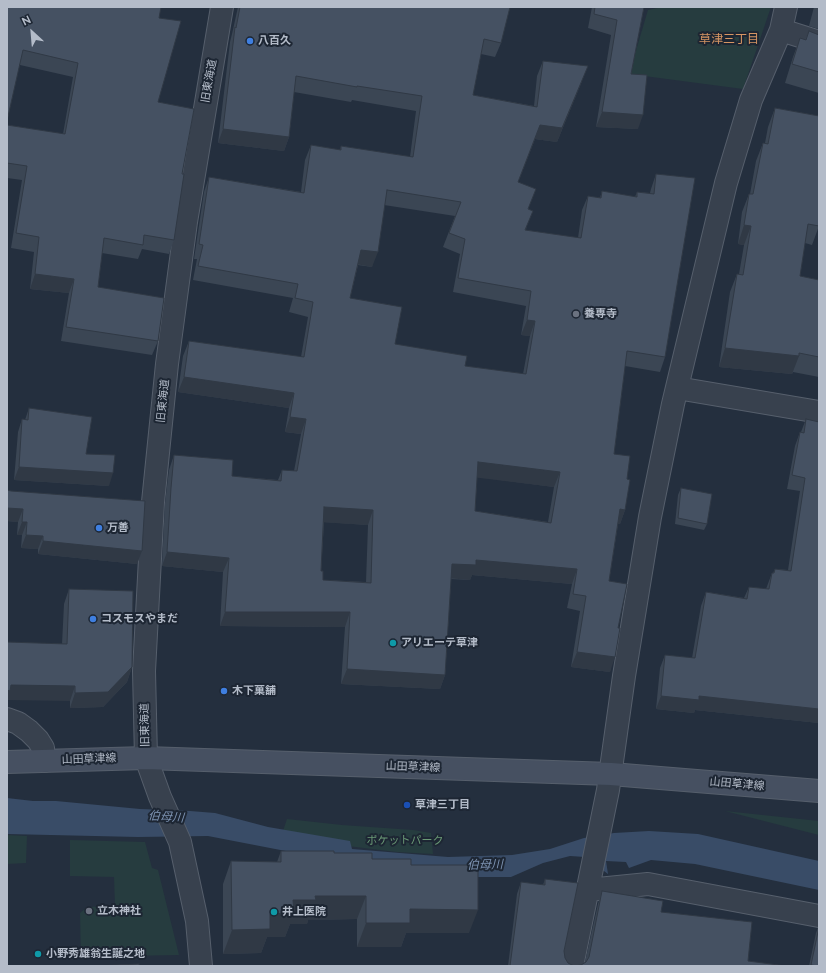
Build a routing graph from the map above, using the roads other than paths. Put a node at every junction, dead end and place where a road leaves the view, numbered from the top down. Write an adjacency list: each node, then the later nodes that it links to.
1 (222, 7): 8 (street, 旧東海道)
2 (786, 7): 3 (street)
3 (781, 30): 4 (street); 5 (street)
4 (819, 42)
5 (677, 388): 6 (street); 13 (street)
6 (819, 412)
7 (130, 501): 8 (street)
8 (153, 502): 10 (street, 旧東海道)
9 (7, 719): 11 (street)
10 (146, 758): 11 (main road, 山田草津線); 13 (main road, 山田草津線); 17 (street, 旧東海道)
11 (44, 761): 12 (main road, 山田草津線)
12 (7, 762)
13 (611, 774): 14 (main road, 山田草津線); 15 (street)
14 (819, 791)
15 (590, 884): 16 (street); 18 (street)
16 (819, 916)
17 (201, 966)
18 (572, 966)

